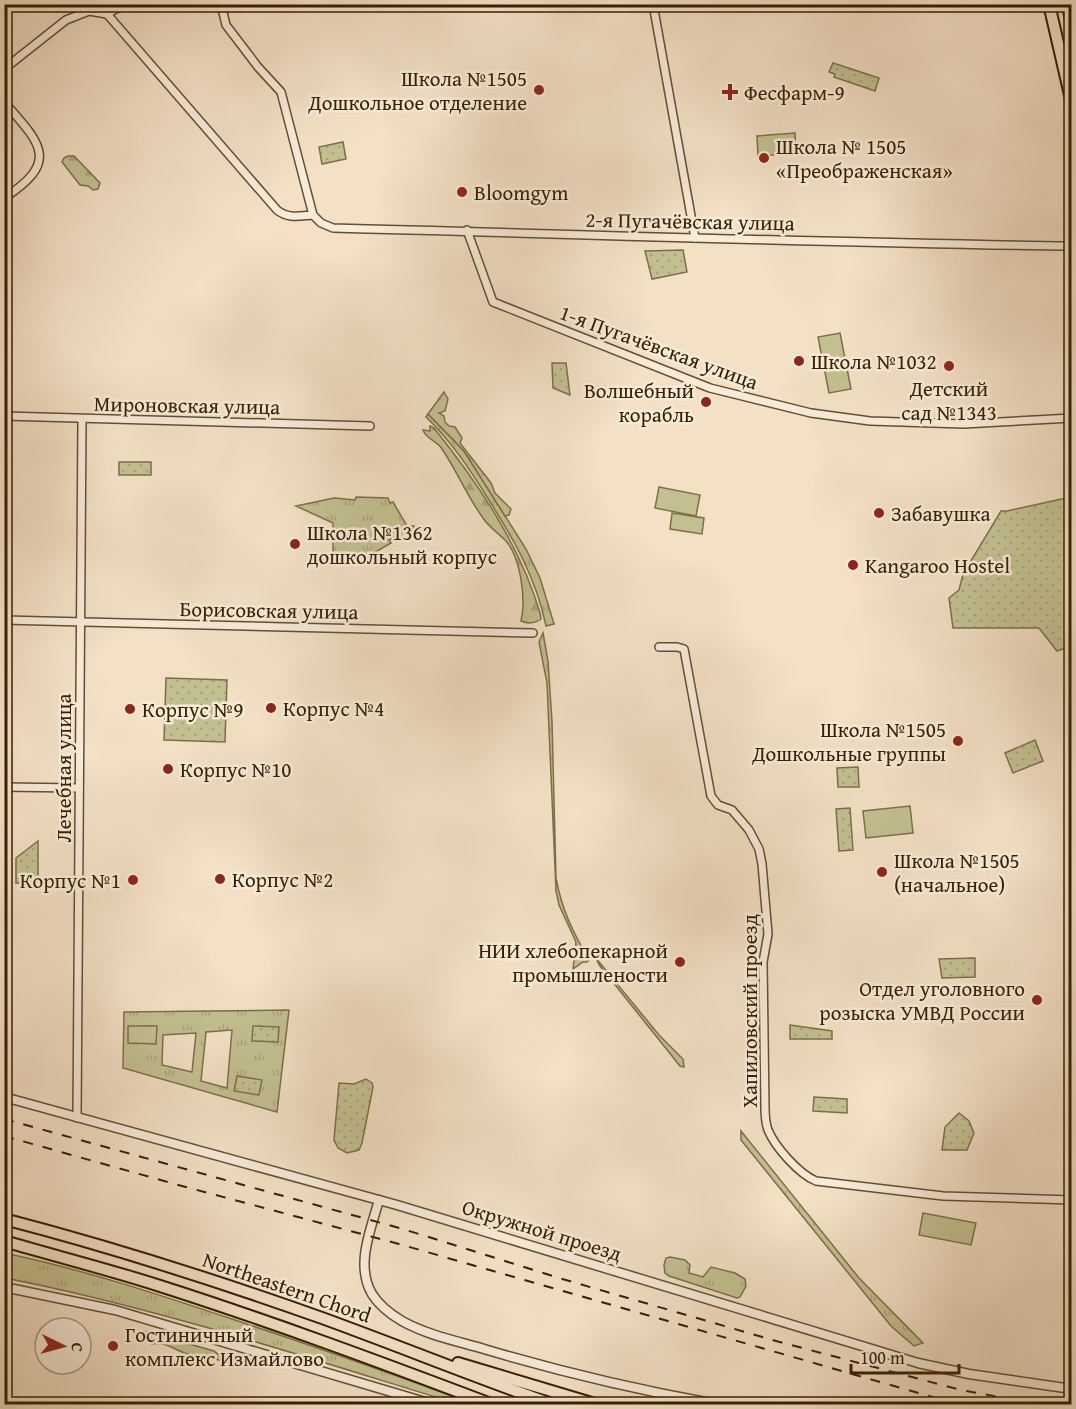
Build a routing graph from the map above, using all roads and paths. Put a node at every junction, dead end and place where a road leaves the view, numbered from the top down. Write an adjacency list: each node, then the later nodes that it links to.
1 (124, 4): 5 (street)
2 (221, 4): 10 (street)
3 (653, 4): 12 (street)
4 (1049, 4): 8 (main road)
5 (107, 14): 6 (street); 10 (street)
6 (4, 69)
7 (4, 102): 9 (street)
8 (1071, 105)
9 (4, 198)
10 (313, 215): 11 (street, 2-я Пугачёвская улица)
11 (467, 230): 12 (street, 2-я Пугачёвская улица); 15 (street, 1-я Пугачёвская улица)
12 (695, 238): 13 (street, 2-я Пугачёвская улица)
13 (1071, 246)
14 (4, 416): 16 (street, Мироновская улица)
15 (1071, 418)
16 (82, 419): 17 (street, Мироновская улица); 19 (street, Лечебная улица)
17 (370, 426)
18 (4, 620): 19 (street, Борисовская улица)
19 (80, 622): 20 (street, Борисовская улица); 23 (street, Лечебная улица)
20 (533, 633)
21 (659, 647): 27 (street, Хапиловский проезд)
22 (4, 787): 23 (street)
23 (79, 788): 25 (street, Лечебная улица)
24 (4, 1096): 25 (street, Окружной проезд)
25 (77, 1118): 26 (street, Окружной проезд)
26 (379, 1200): 32 (street, Окружной проезд); 33 (street)
27 (1071, 1200)
28 (4, 1219): 31 (main road, Northeastern Chord)
29 (4, 1241): 35 (main road, Northeastern Chord)
30 (4, 1287): 34 (street)
31 (388, 1343): 36 (main road, Northeastern Chord); 37 (main road)
32 (1071, 1389)
33 (667, 1395): 38 (street); 39 (street)
34 (432, 1404)
35 (491, 1404)
36 (552, 1404)
37 (595, 1404)
38 (691, 1404)
39 (716, 1404)

